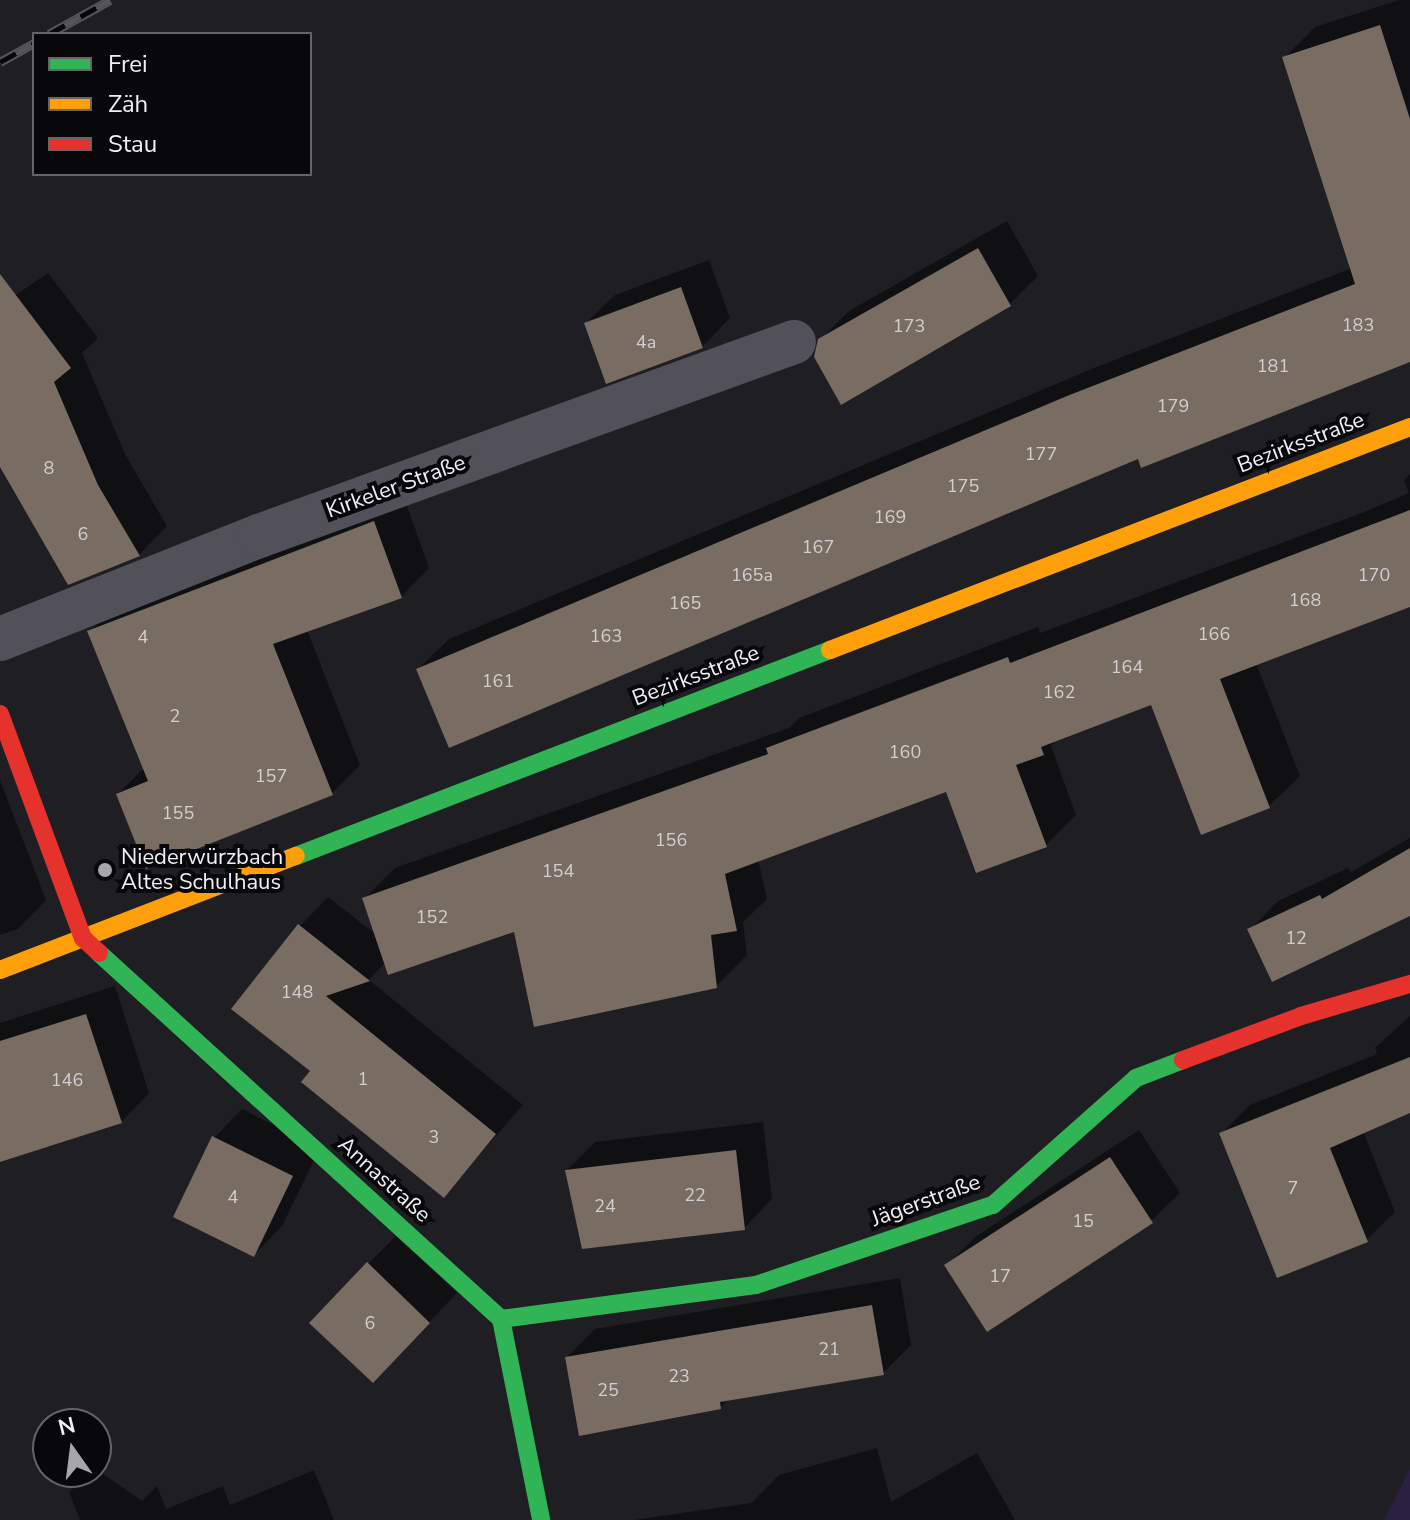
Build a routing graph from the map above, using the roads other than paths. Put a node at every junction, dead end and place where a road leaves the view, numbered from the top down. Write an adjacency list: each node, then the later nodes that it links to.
1 (794, 342): 3 (street, Kirkeler Straße)
2 (1410, 427): 5 (street, Bezirksstraße)
3 (0, 639)
4 (0, 714): 5 (street)
5 (83, 938): 6 (street, Bezirksstraße); 8 (street, Annastraße)
6 (0, 970)
7 (1410, 984): 8 (street, Jägerstraße)
8 (501, 1319): 9 (street)
9 (541, 1520)

